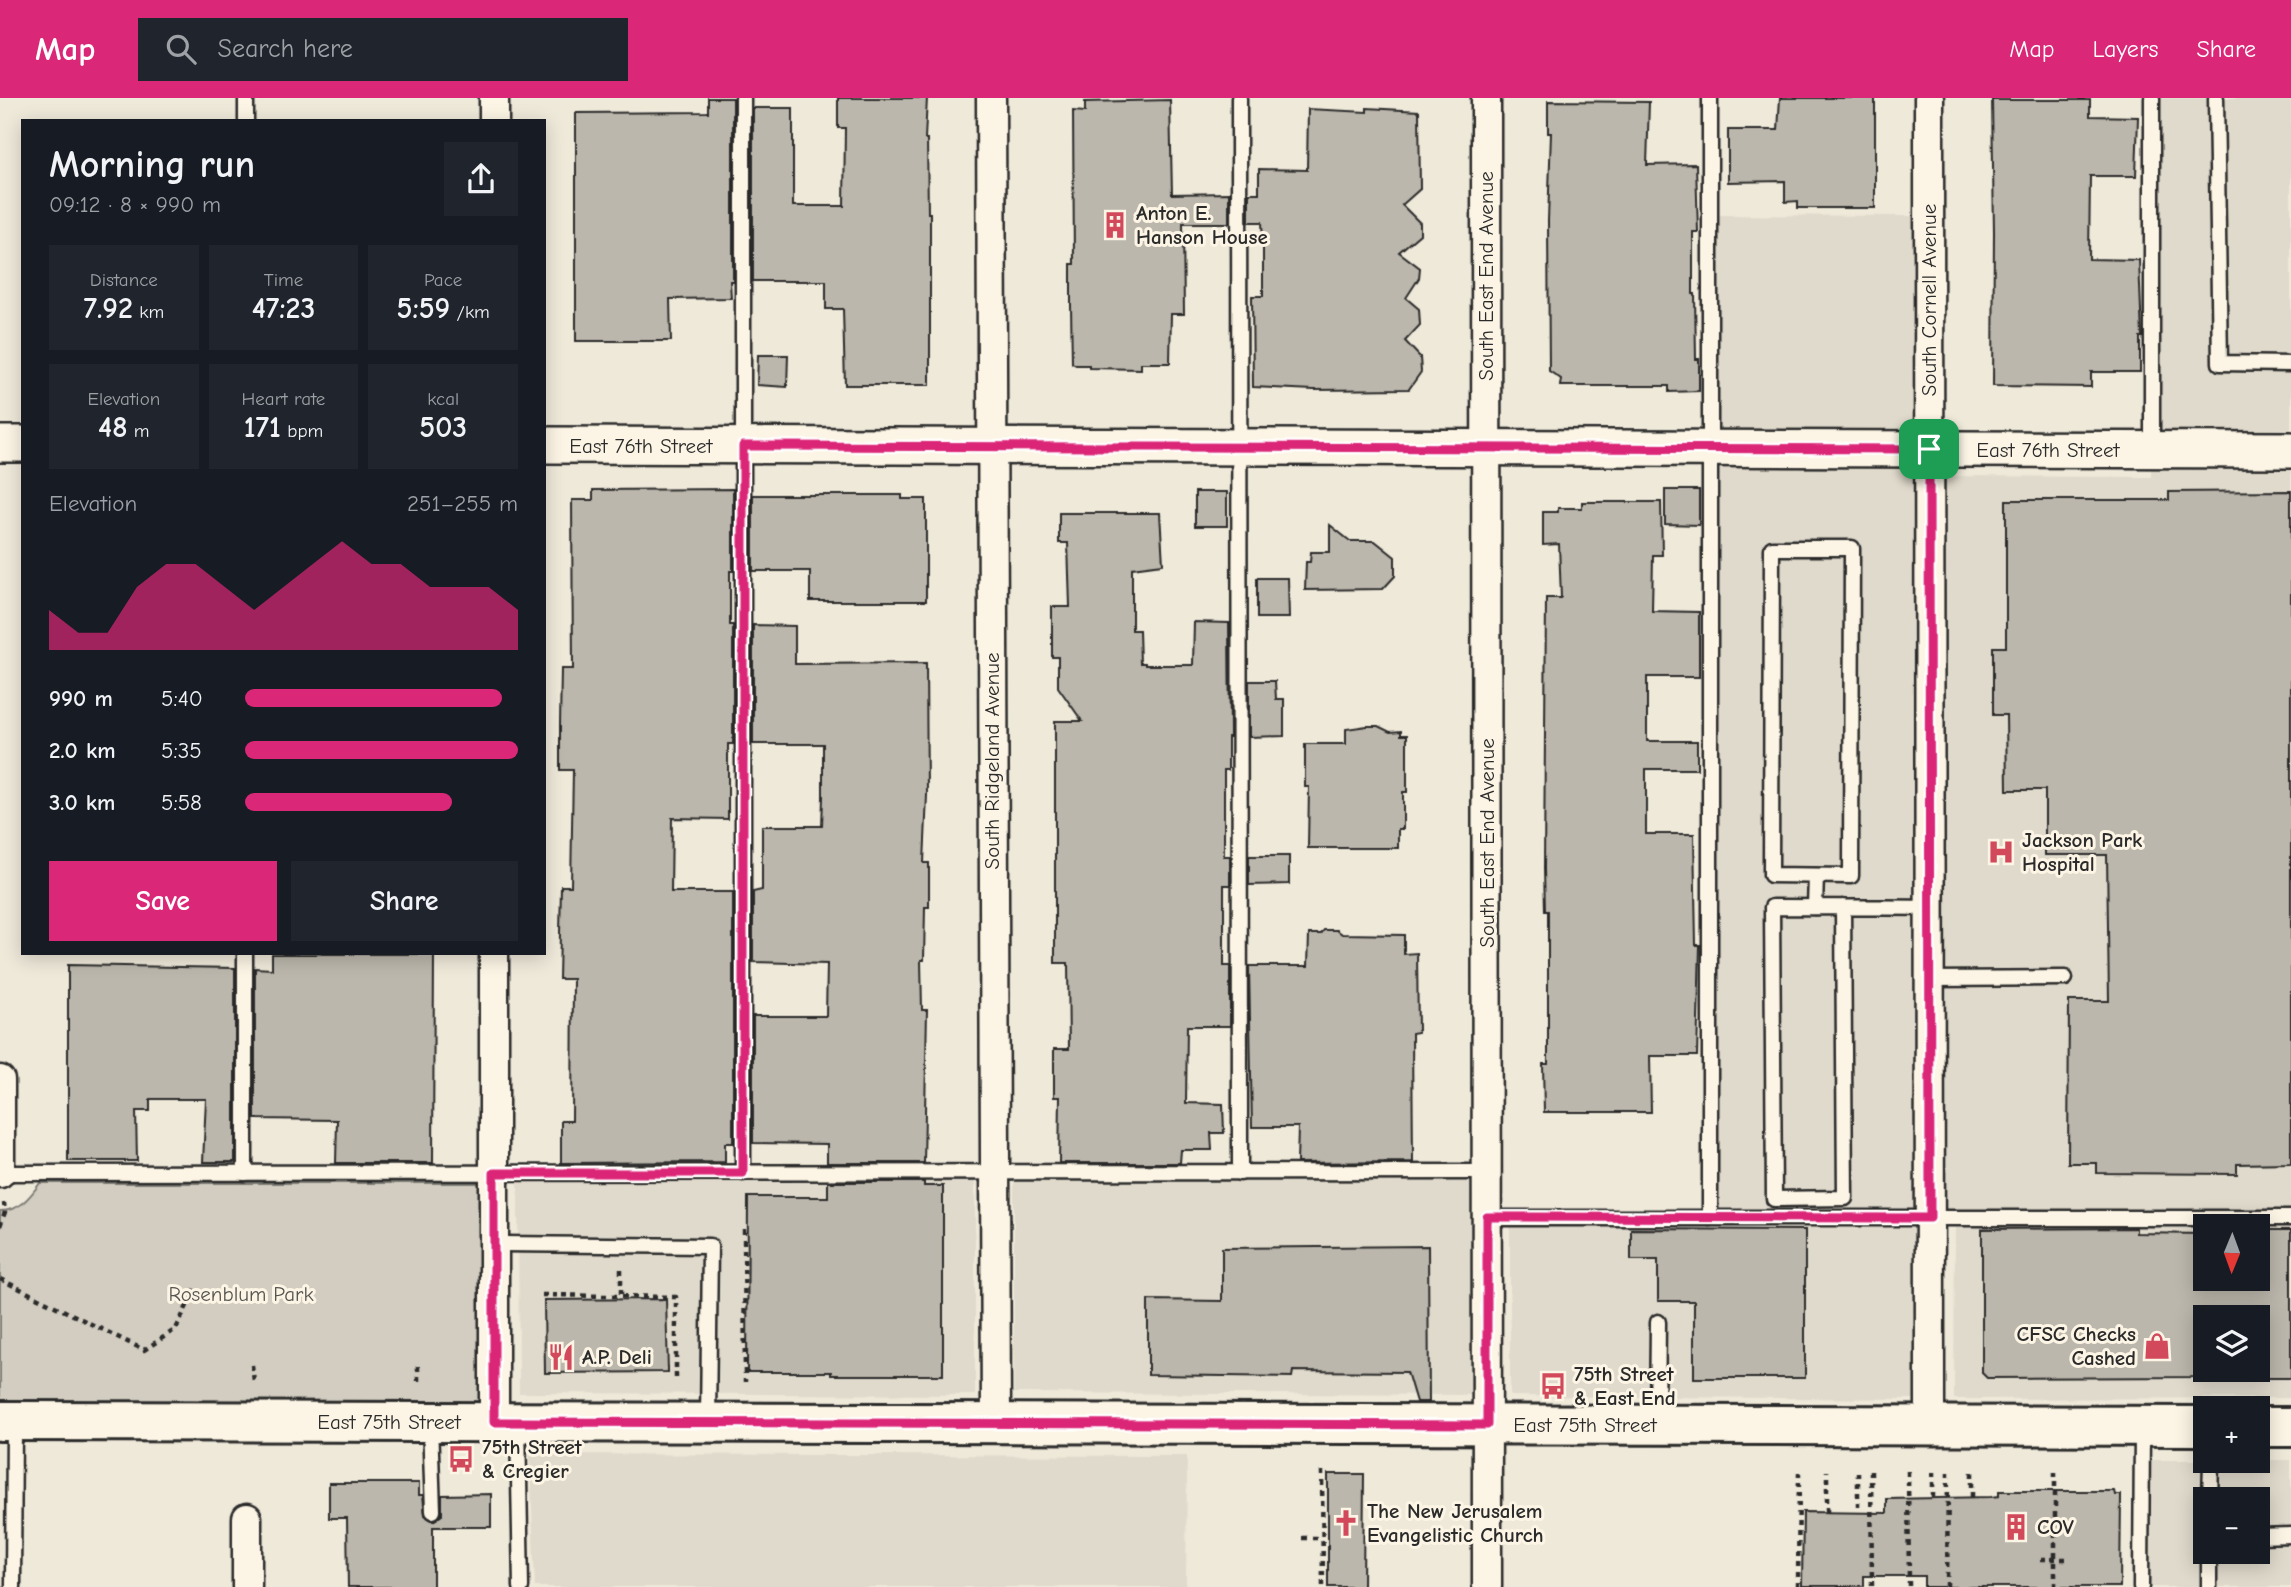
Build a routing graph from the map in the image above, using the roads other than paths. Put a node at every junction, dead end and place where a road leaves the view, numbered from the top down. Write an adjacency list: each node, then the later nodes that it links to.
1 (246, 98): 11 (lane)
2 (494, 98): 12 (street)
3 (743, 98): 17 (lane)
4 (991, 98): 18 (street, South Ridgeland Avenue)
5 (1240, 98): 19 (lane)
6 (1486, 98): 20 (street, South East End Avenue)
7 (1710, 98): 21 (lane)
8 (1929, 98): 22 (street, South Cornell Avenue)
9 (2152, 98): 23 (lane)
10 (2216, 98): 13 (lane)
11 (246, 119)
12 (494, 119)
13 (2291, 364)
14 (0, 444): 15 (street)
15 (21, 444)
16 (546, 446): 17 (street, East 76th Street)
17 (743, 446): 18 (street, East 76th Street); 38 (lane)
18 (991, 447): 19 (street, East 76th Street); 39 (street, South Ridgeland Avenue)
19 (1240, 447): 20 (street, East 76th Street); 40 (lane)
20 (1486, 449): 21 (street, East 76th Street); 34 (street, South East End Avenue)
21 (1710, 449): 22 (street, East 76th Street); 44 (lane)
22 (1929, 449): 23 (street, East 76th Street); 28 (street, South Cornell Avenue)
23 (2152, 450): 24 (street, East 76th Street)
24 (2291, 450)
25 (1816, 876): 25 (lane); 26 (lane)
26 (1815, 907): 27 (lane); 41 (lane)
27 (1843, 907): 28 (lane); 41 (lane)
28 (1930, 908): 32 (street, South Cornell Avenue)
29 (246, 955): 36 (lane)
30 (494, 955): 37 (street)
31 (2065, 978): 32 (lane)
32 (1930, 979): 45 (street, South Cornell Avenue)
33 (0, 1080): 35 (street)
34 (1487, 1172): 40 (lane); 42 (street, South East End Avenue)
35 (0, 1173): 36 (lane)
36 (245, 1173): 37 (lane)
37 (494, 1173): 38 (lane); 47 (street)
38 (743, 1173): 39 (lane)
39 (994, 1173): 40 (lane); 53 (street, South Ridgeland Avenue)
40 (1240, 1173)
41 (1845, 1198): 43 (lane)
42 (1487, 1217): 44 (lane); 54 (street, South East End Avenue)
43 (1844, 1217): 44 (lane); 45 (lane)
44 (1710, 1218)
45 (1930, 1218): 46 (lane); 56 (street, South Cornell Avenue)
46 (2291, 1218)
47 (494, 1244): 51 (street); 52 (lane)
48 (1658, 1322): 55 (lane)
49 (7, 1421): 50 (main road, East 75th Street); 66 (lane)
50 (430, 1422): 51 (main road, East 75th Street); 61 (lane)
51 (506, 1422): 52 (main road, East 75th Street); 68 (lane)
52 (708, 1423): 53 (main road, East 75th Street)
53 (996, 1424): 54 (main road, East 75th Street)
54 (1487, 1425): 55 (main road, East 75th Street); 69 (street, South East End Avenue)
55 (1657, 1425): 56 (main road, East 75th Street)
56 (1930, 1426): 57 (main road, East 75th Street)
57 (2142, 1426): 58 (main road, East 75th Street); 70 (lane)
58 (2193, 1426)
59 (2270, 1426): 60 (main road)
60 (2291, 1427)
61 (433, 1511)
62 (247, 1518): 67 (street)
63 (2291, 1535): 64 (lane)
64 (2270, 1536)
65 (2209, 1564): 71 (lane)
66 (13, 1587)
67 (247, 1587)
68 (521, 1587)
69 (1487, 1587)
70 (2141, 1587)
71 (2209, 1587)

